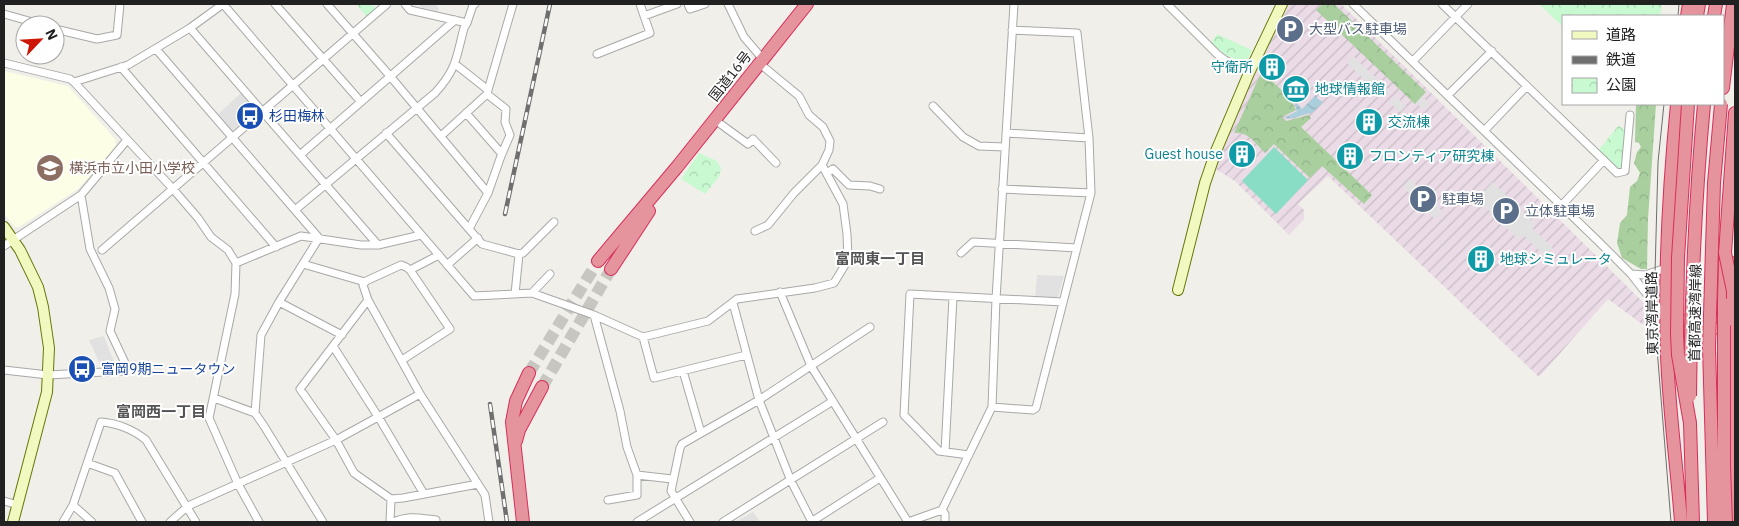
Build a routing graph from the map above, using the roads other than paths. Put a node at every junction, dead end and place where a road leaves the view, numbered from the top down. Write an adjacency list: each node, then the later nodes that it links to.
1 (120, 4): 28 (street)
2 (223, 4): 26 (street); 43 (street)
3 (275, 4): 33 (street)
4 (327, 4): 29 (street)
5 (387, 4): 29 (street)
6 (404, 4): 24 (street)
7 (475, 4): 25 (street)
8 (513, 4): 45 (street)
9 (640, 4): 22 (street)
10 (677, 4): 22 (street)
11 (688, 4): 12 (street)
12 (705, 4)
13 (728, 4): 34 (street)
14 (807, 4): 34 (highway, 国道16号)
15 (1014, 4): 27 (street)
16 (1167, 4): 39 (street)
17 (1282, 4): 39 (street)
18 (1353, 4): 35 (street)
19 (1442, 4): 23 (street)
20 (1468, 4): 23 (street)
21 (1733, 4): 41 (highway)
22 (644, 16): 32 (street)
23 (1456, 16): 31 (street); 35 (street)
24 (455, 20): 25 (street); 40 (street)
25 (467, 23): 37 (street)
26 (190, 28): 30 (street); 54 (street)
27 (1012, 30): 61 (street); 65 (street)
28 (65, 31)
29 (352, 34): 33 (street); 40 (street)
30 (156, 49): 38 (street); 64 (street)
31 (1492, 51): 44 (street); 46 (street)
32 (596, 54)
33 (324, 59): 43 (street); 47 (street)
34 (760, 61): 58 (highway, 国道16号); 74 (street)
35 (1413, 61): 46 (street)
36 (4, 63): 42 (street)
37 (455, 64): 45 (street); 53 (street)
38 (122, 67): 42 (street); 72 (street)
39 (1249, 73): 114 (street)
40 (390, 76): 47 (street); 53 (street)
41 (1724, 80)
42 (74, 82): 66 (street)
43 (292, 86): 54 (street); 59 (street)
44 (1527, 86): 60 (street); 71 (street)
45 (488, 92): 55 (street); 69 (street)
46 (1448, 95): 60 (street)
47 (361, 102): 59 (street)
48 (1677, 105): 108 (highway, 東京湾岸道路)
49 (1688, 105): 147 (highway, bridge)
50 (1704, 105): 147 (highway, 首都高速湾岸線, bridge)
51 (1721, 105): 192 (highway, 首都高速湾岸線, bridge)
52 (933, 106): 67 (street)
53 (417, 108): 62 (street); 63 (street)
54 (262, 112): 64 (street); 68 (street)
55 (466, 113): 63 (street); 69 (street)
56 (1735, 113): 193 (highway, bridge)
57 (1630, 115): 71 (street)
58 (715, 120): 73 (street); 75 (highway, 国道16号)
59 (330, 129): 68 (street); 70 (street)
60 (1484, 131): 84 (street)
61 (1006, 132): 65 (street); 67 (street)
62 (386, 133): 70 (street); 88 (street)
63 (441, 136): 81 (street)
64 (233, 138): 72 (street); 85 (street)
65 (1089, 138): 82 (street)
66 (127, 140): 78 (street); 83 (street)
67 (1005, 147): 79 (street)
68 (300, 154): 77 (street)
69 (502, 154): 81 (street)
70 (356, 158): 77 (street); 90 (street)
71 (1604, 160): 84 (street)
72 (202, 162): 78 (street); 97 (street)
73 (776, 163)
74 (822, 165): 76 (street); 89 (street)
75 (677, 167): 103 (highway, 国道16号); 109 (highway, 国道16号)
76 (827, 173): 80 (street); 115 (street)
77 (325, 185): 85 (street); 95 (street)
78 (173, 189): 99 (street); 104 (street)
79 (1002, 189): 82 (street); 94 (street)
80 (880, 190)
81 (488, 193): 88 (street)
82 (1091, 193): 98 (street)
83 (81, 195): 93 (street); 137 (street)
84 (1562, 205): 112 (street)
85 (295, 210): 91 (street)
86 (554, 222): 101 (street)
87 (4, 227): 93 (street)
88 (469, 229): 92 (street)
89 (755, 231)
90 (421, 235): 95 (street); 102 (street)
91 (319, 238): 95 (street); 97 (street); 106 (street)
92 (478, 238): 101 (street); 107 (street)
93 (14, 239): 96 (street); 137 (street)
94 (1000, 243): 98 (street); 100 (street); 119 (street)
95 (378, 245)
96 (4, 246)
97 (276, 247): 104 (street)
98 (1077, 248): 122 (street)
99 (102, 250)
100 (962, 253)
101 (519, 254): 117 (street)
102 (438, 255): 107 (street); 110 (street)
103 (598, 260)
104 (236, 263): 140 (street)
105 (1735, 263): 127 (highway)
106 (303, 264): 113 (street); 121 (street)
107 (447, 265): 117 (street)
108 (1666, 268): 112 (street); 125 (highway, 東京湾岸道路)
109 (611, 269)
110 (410, 270): 113 (street); 132 (street)
111 (550, 274): 116 (street)
112 (1631, 274): 125 (street)
113 (365, 282): 120 (street)
114 (1178, 290)
115 (780, 292): 123 (street); 133 (street)
116 (532, 293): 117 (street); 124 (street)
117 (515, 294)
118 (953, 297): 119 (street); 153 (street); 153 (street)
119 (996, 299): 122 (street); 143 (street)
120 (368, 300): 128 (street); 132 (street)
121 (279, 302): 128 (street); 144 (street)
122 (1063, 302): 143 (street)
123 (733, 303): 129 (street); 131 (street)
124 (594, 315): 129 (street); 157 (street)
125 (1666, 315): 127 (street); 190 (highway, 東京湾岸道路)
126 (870, 328): 133 (street)
127 (1733, 332): 194 (highway)
128 (342, 335): 130 (street)
129 (643, 337): 135 (street)
130 (333, 346): 145 (street); 150 (street)
131 (746, 355): 135 (street); 141 (street)
132 (402, 360): 139 (street)
133 (811, 366): 141 (street); 142 (street)
134 (4, 370): 137 (street)
135 (683, 370): 148 (street)
136 (529, 373): 152 (highway)
137 (48, 375): 168 (street)
138 (542, 387): 152 (highway)
139 (420, 394): 145 (street); 162 (street)
140 (214, 398): 144 (street); 161 (street)
141 (759, 400): 148 (street); 149 (street)
142 (833, 401): 149 (street); 151 (street)
143 (992, 407): 154 (street)
144 (255, 413): 155 (street)
145 (379, 418): 150 (street); 163 (street)
146 (884, 422): 151 (street)
147 (1690, 423): 191 (highway, 首都高速湾岸線)
148 (701, 433): 159 (street)
149 (774, 438): 160 (street); 164 (street)
150 (336, 440): 155 (street); 165 (street)
151 (858, 440): 158 (street); 160 (street)
152 (514, 448): 183 (highway)
153 (945, 452): 154 (street)
154 (969, 455): 171 (street)
155 (286, 462): 161 (street); 179 (street)
156 (87, 463): 169 (street); 170 (street); 175 (street)
157 (637, 475): 159 (street); 166 (street)
158 (880, 478): 187 (street); 188 (street)
159 (672, 479): 164 (street)
160 (791, 481): 186 (street); 187 (street)
161 (238, 484): 170 (street); 178 (street)
162 (478, 484): 163 (street); 182 (street)
163 (424, 494): 165 (street)
164 (676, 498): 184 (street); 185 (street)
165 (391, 499): 180 (street)
166 (608, 500)
167 (4, 501): 168 (street)
168 (18, 505): 172 (street)
169 (73, 505): 173 (street); 174 (street)
170 (188, 506): 176 (street); 177 (street)
171 (942, 510): 188 (street); 189 (street)
172 (13, 522)
173 (63, 522)
174 (92, 522)
175 (142, 522)
176 (170, 522)
177 (196, 522)
178 (259, 522)
179 (323, 522)
180 (392, 522): 181 (street)
181 (436, 522)
182 (489, 522)
183 (523, 522)
184 (637, 522)
185 (690, 522)
186 (724, 522)
187 (812, 522)
188 (908, 522)
189 (945, 522)
190 (1681, 522)
191 (1694, 522)
192 (1714, 522)
193 (1726, 522)
194 (1734, 522)

